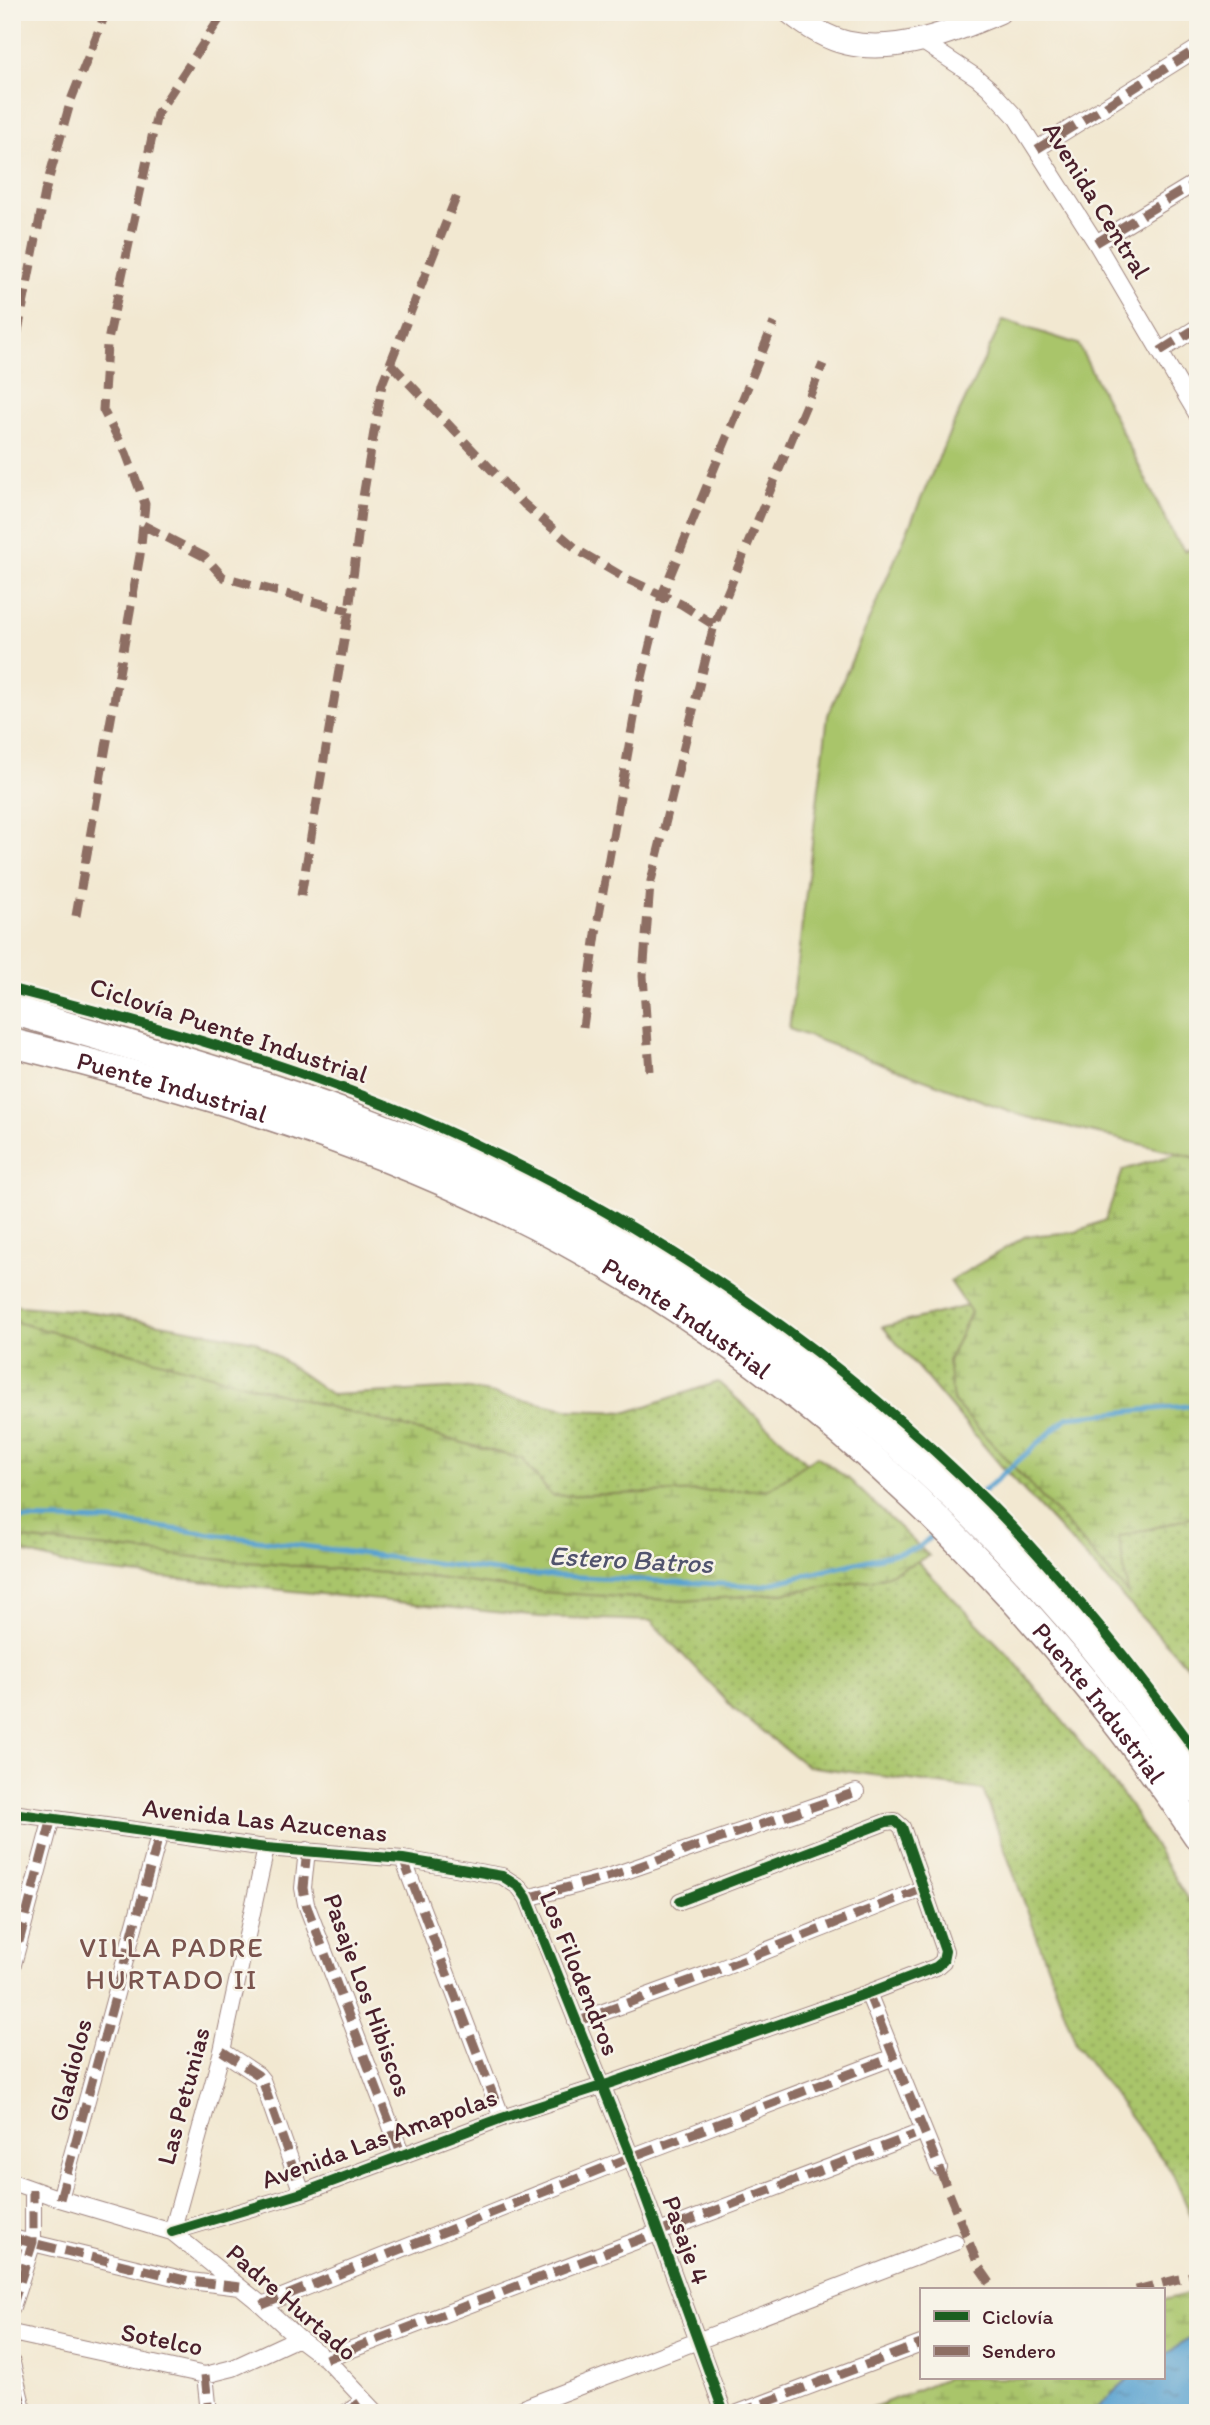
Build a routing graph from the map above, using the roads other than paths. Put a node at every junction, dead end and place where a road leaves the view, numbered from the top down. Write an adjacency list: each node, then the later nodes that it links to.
1 (790, 12): 4 (street)
2 (972, 12): 4 (street)
3 (999, 12): 4 (street)
4 (920, 40): 6 (street, Avenida Central)
5 (1198, 48): 6 (street)
6 (1037, 149): 8 (street, Avenida Central)
7 (1198, 181): 8 (street)
8 (1096, 243): 10 (street, Avenida Central)
9 (1198, 327): 10 (street)
10 (1160, 351): 11 (street, Avenida Central)
11 (1198, 416)
12 (12, 1010): 14 (highway, Puente Industrial)
13 (12, 1043): 14 (highway, Puente Industrial)
14 (568, 1229): 15 (highway, Puente Industrial); 20 (highway, Puente Industrial)
15 (1198, 1789)
16 (856, 1793): 26 (street)
17 (12, 1813): 18 (street, Avenida Las Azucenas)
18 (52, 1818): 19 (street, Avenida Las Azucenas); 28 (street)
19 (160, 1832): 21 (street, Avenida Las Azucenas); 42 (street, Gladiolos)
20 (1198, 1836)
21 (266, 1848): 22 (street, Avenida Las Azucenas); 31 (street, Las Petunias)
22 (307, 1850): 23 (street, Avenida Las Azucenas); 36 (street, Pasaje Los Hibiscos)
23 (403, 1859): 24 (street, Avenida Las Azucenas); 34 (street)
24 (512, 1881): 26 (street, Los Filodendros)
25 (923, 1888): 27 (street); 29 (street, Avenida Las Amapolas); 30 (street)
26 (527, 1898): 30 (street, Los Filodendros)
27 (680, 1901)
28 (12, 1968)
29 (867, 1993): 33 (street, Avenida Las Amapolas); 38 (street)
30 (576, 2022): 33 (street, Los Filodendros)
31 (222, 2051): 41 (street); 44 (street, Las Petunias)
32 (886, 2060): 37 (street)
33 (601, 2086): 34 (street, Avenida Las Amapolas); 37 (street, Pasaje 4)
34 (502, 2118): 36 (street, Avenida Las Amapolas)
35 (914, 2135): 43 (street)
36 (402, 2155): 41 (street, Avenida Las Amapolas)
37 (631, 2157): 43 (street, Pasaje 4); 49 (street)
38 (939, 2168)
39 (12, 2182): 40 (street)
40 (33, 2190): 42 (street); 46 (street)
41 (302, 2193): 44 (street, Avenida Las Amapolas)
42 (60, 2199): 44 (street)
43 (659, 2231): 53 (street, Pasaje 4); 55 (street)
44 (172, 2232): 48 (street, Padre Hurtado)
45 (12, 2238): 46 (street)
46 (33, 2242): 48 (street); 50 (street)
47 (955, 2242): 53 (street)
48 (240, 2287): 49 (street, Padre Hurtado)
49 (262, 2305): 52 (street, Padre Hurtado)
50 (12, 2307)
51 (12, 2333): 57 (street, Sotelco)
52 (298, 2339): 55 (street, Padre Hurtado); 57 (street, Sotelco)
53 (698, 2339): 63 (street); 64 (street, Pasaje 4)
54 (920, 2344): 65 (street)
55 (326, 2360): 58 (street, Padre Hurtado)
56 (12, 2363): 59 (street)
57 (205, 2375): 60 (street)
58 (364, 2400): 61 (street); 62 (street, Padre Hurtado)
59 (24, 2413)
60 (209, 2413)
61 (345, 2413)
62 (377, 2413)
63 (510, 2413)
64 (724, 2413)
65 (738, 2413)

